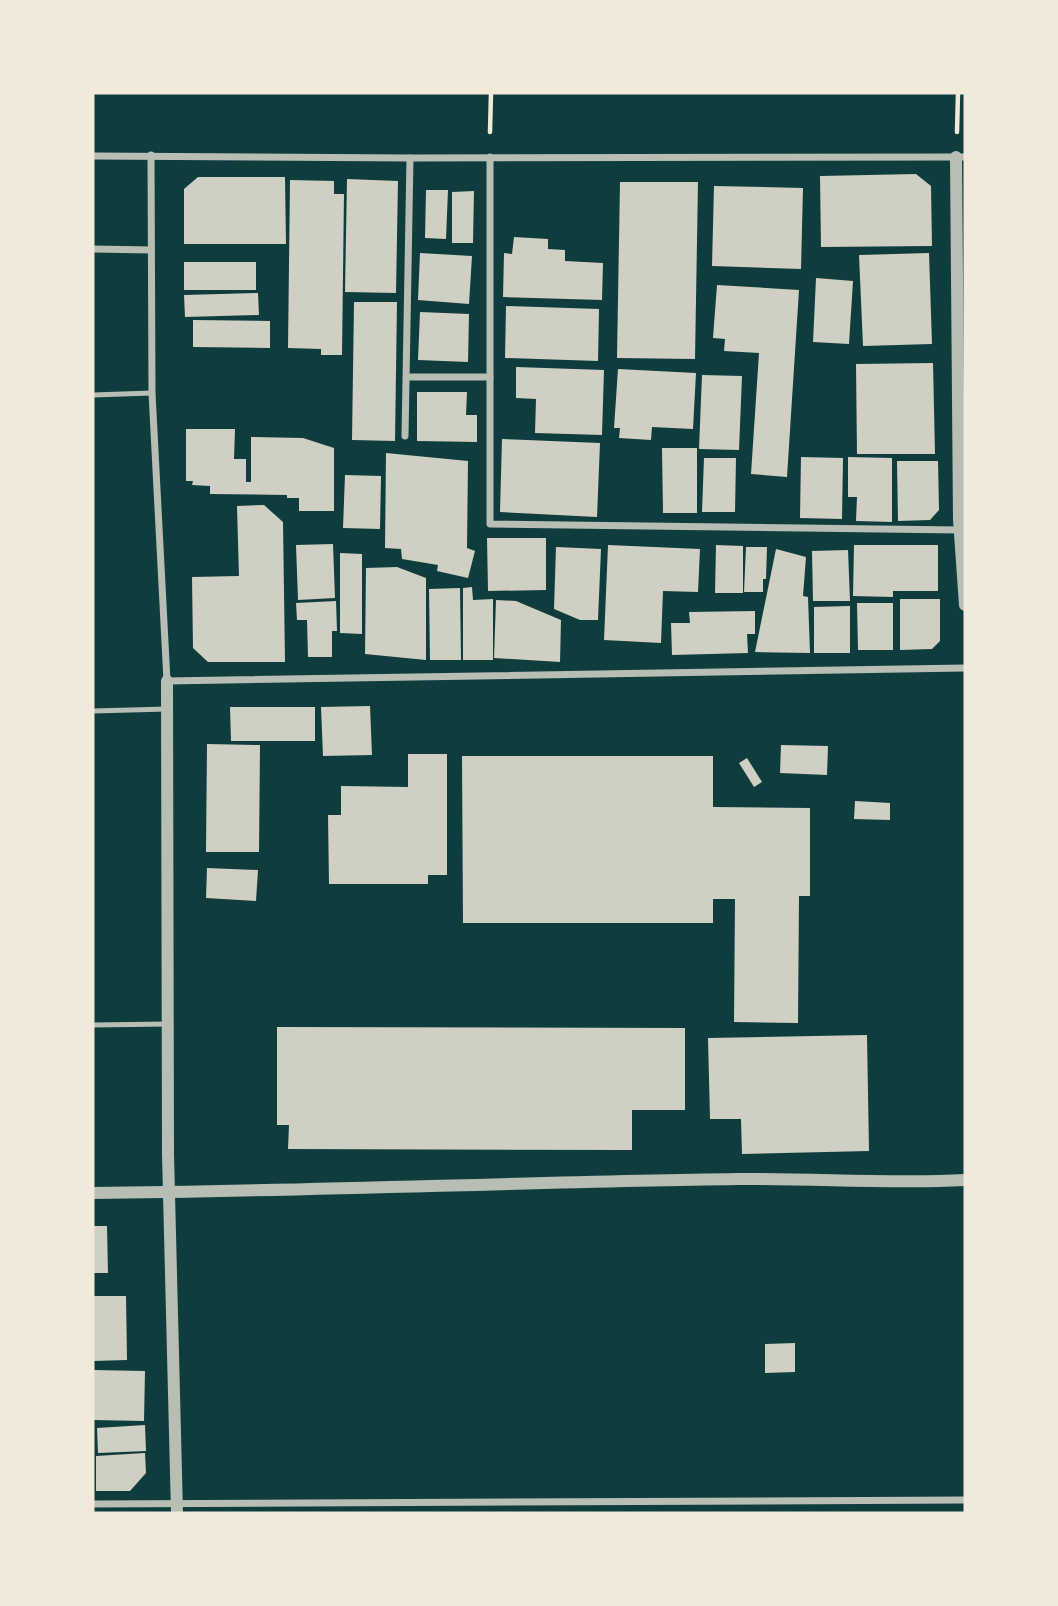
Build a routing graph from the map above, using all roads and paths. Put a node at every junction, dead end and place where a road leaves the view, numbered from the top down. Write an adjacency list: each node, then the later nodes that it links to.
1 (491, 93): 5 (path)
2 (958, 93): 6 (path)
3 (151, 155): 4 (street); 7 (street); 9 (street)
4 (93, 156)
5 (490, 157): 6 (street); 7 (street); 11 (street)
6 (961, 157): 15 (street)
7 (411, 158): 10 (street)
8 (93, 249): 9 (street)
9 (151, 250): 12 (street)
10 (407, 377): 11 (street); 14 (street)
11 (490, 377): 15 (street)
12 (152, 393): 13 (lane); 18 (street)
13 (93, 395)
14 (405, 436)
15 (959, 530): 16 (street)
16 (965, 605)
17 (965, 668): 18 (street)
18 (166, 681): 19 (street)
19 (167, 709): 20 (lane); 21 (street)
20 (93, 711)
21 (167, 1024): 22 (lane); 24 (street)
22 (93, 1025)
23 (965, 1180): 24 (street)
24 (169, 1191): 25 (street); 28 (street)
25 (93, 1193)
26 (965, 1500): 28 (street)
27 (93, 1504): 28 (street)
28 (177, 1508)

